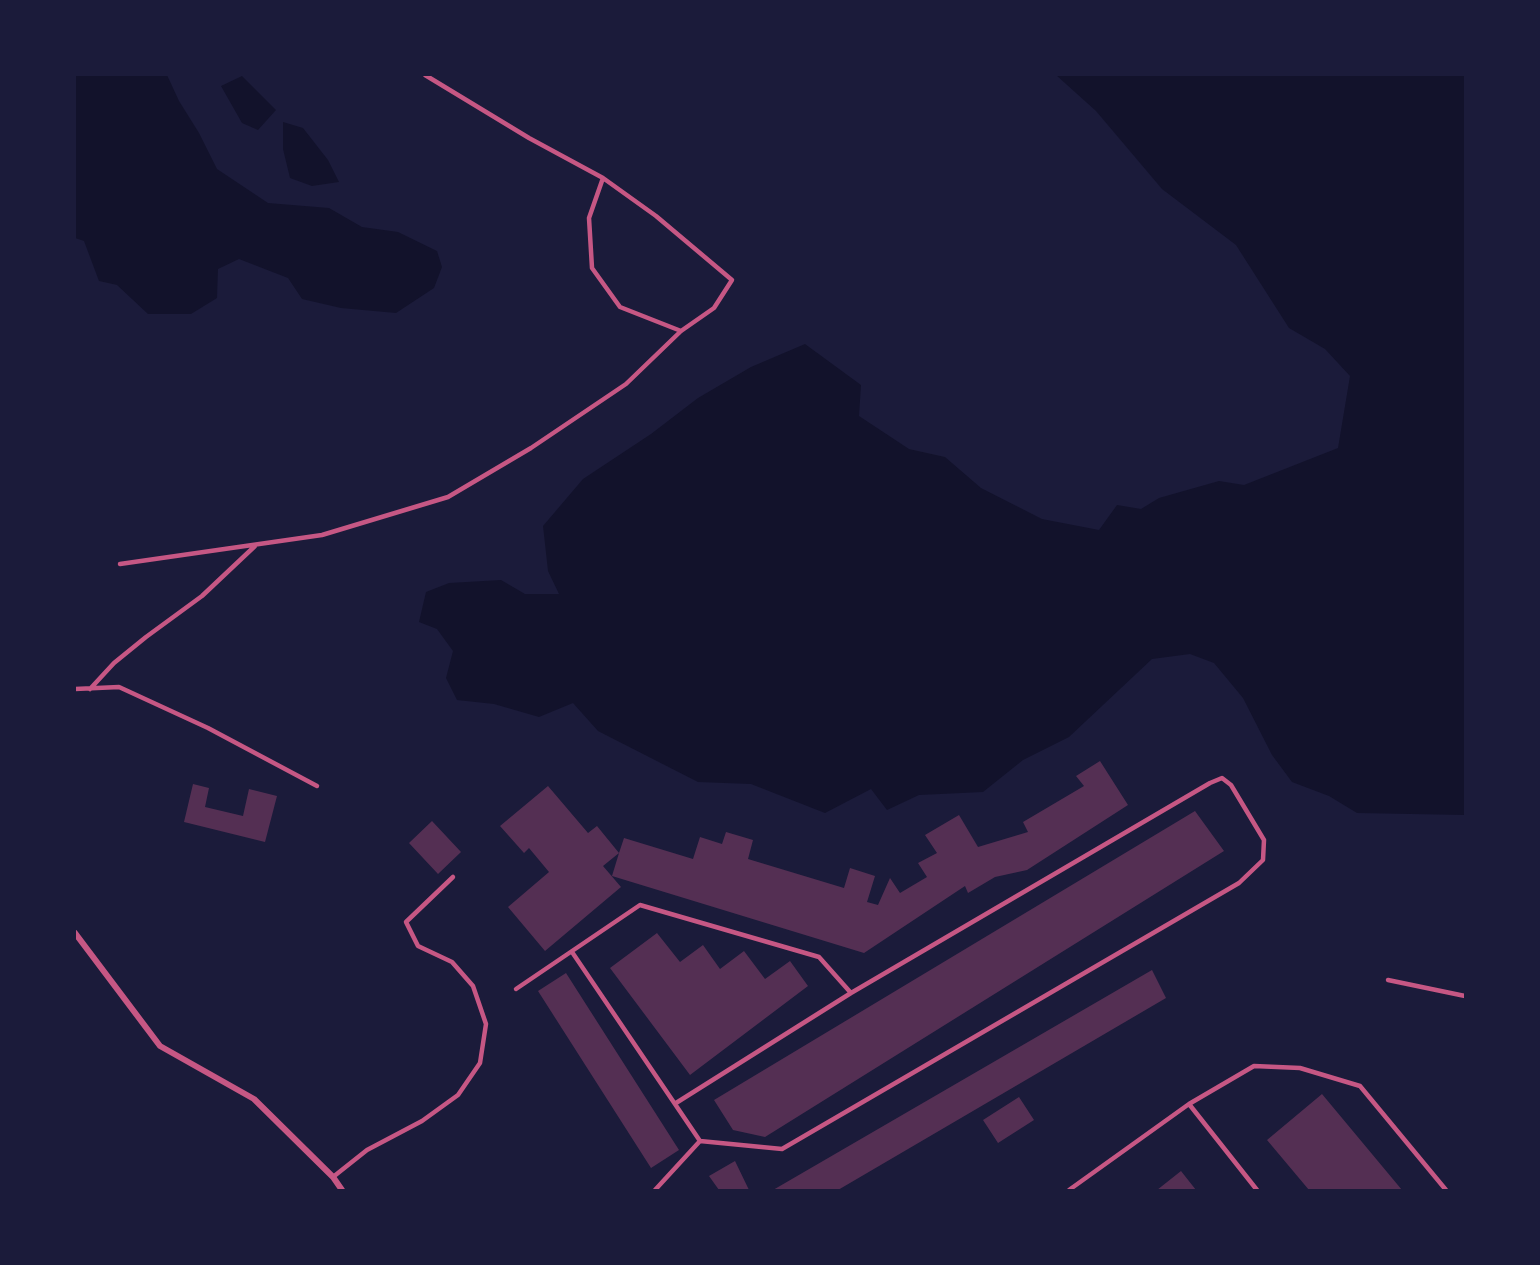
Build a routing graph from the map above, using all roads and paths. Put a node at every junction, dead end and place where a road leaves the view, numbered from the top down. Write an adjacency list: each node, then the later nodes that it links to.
1 (425, 75): 2 (lane)
2 (603, 178): 3 (lane); 3 (lane)
3 (681, 331): 4 (lane)
4 (255, 546): 5 (lane); 7 (lane)
5 (120, 564)
6 (75, 689): 7 (lane)
7 (90, 689): 8 (lane)
8 (317, 786)
9 (453, 877): 19 (lane)
10 (75, 933): 19 (street)
11 (572, 952): 13 (lane); 14 (lane); 16 (lane)
12 (1388, 980): 15 (lane)
13 (516, 989)
14 (851, 993): 16 (lane); 18 (lane)
15 (1465, 996)
16 (676, 1103): 18 (lane)
17 (1189, 1104): 22 (lane); 23 (lane); 24 (lane)
18 (700, 1141): 21 (lane)
19 (333, 1177): 20 (street)
20 (342, 1190)
21 (656, 1190)
22 (1070, 1190)
23 (1257, 1190)
24 (1446, 1190)

